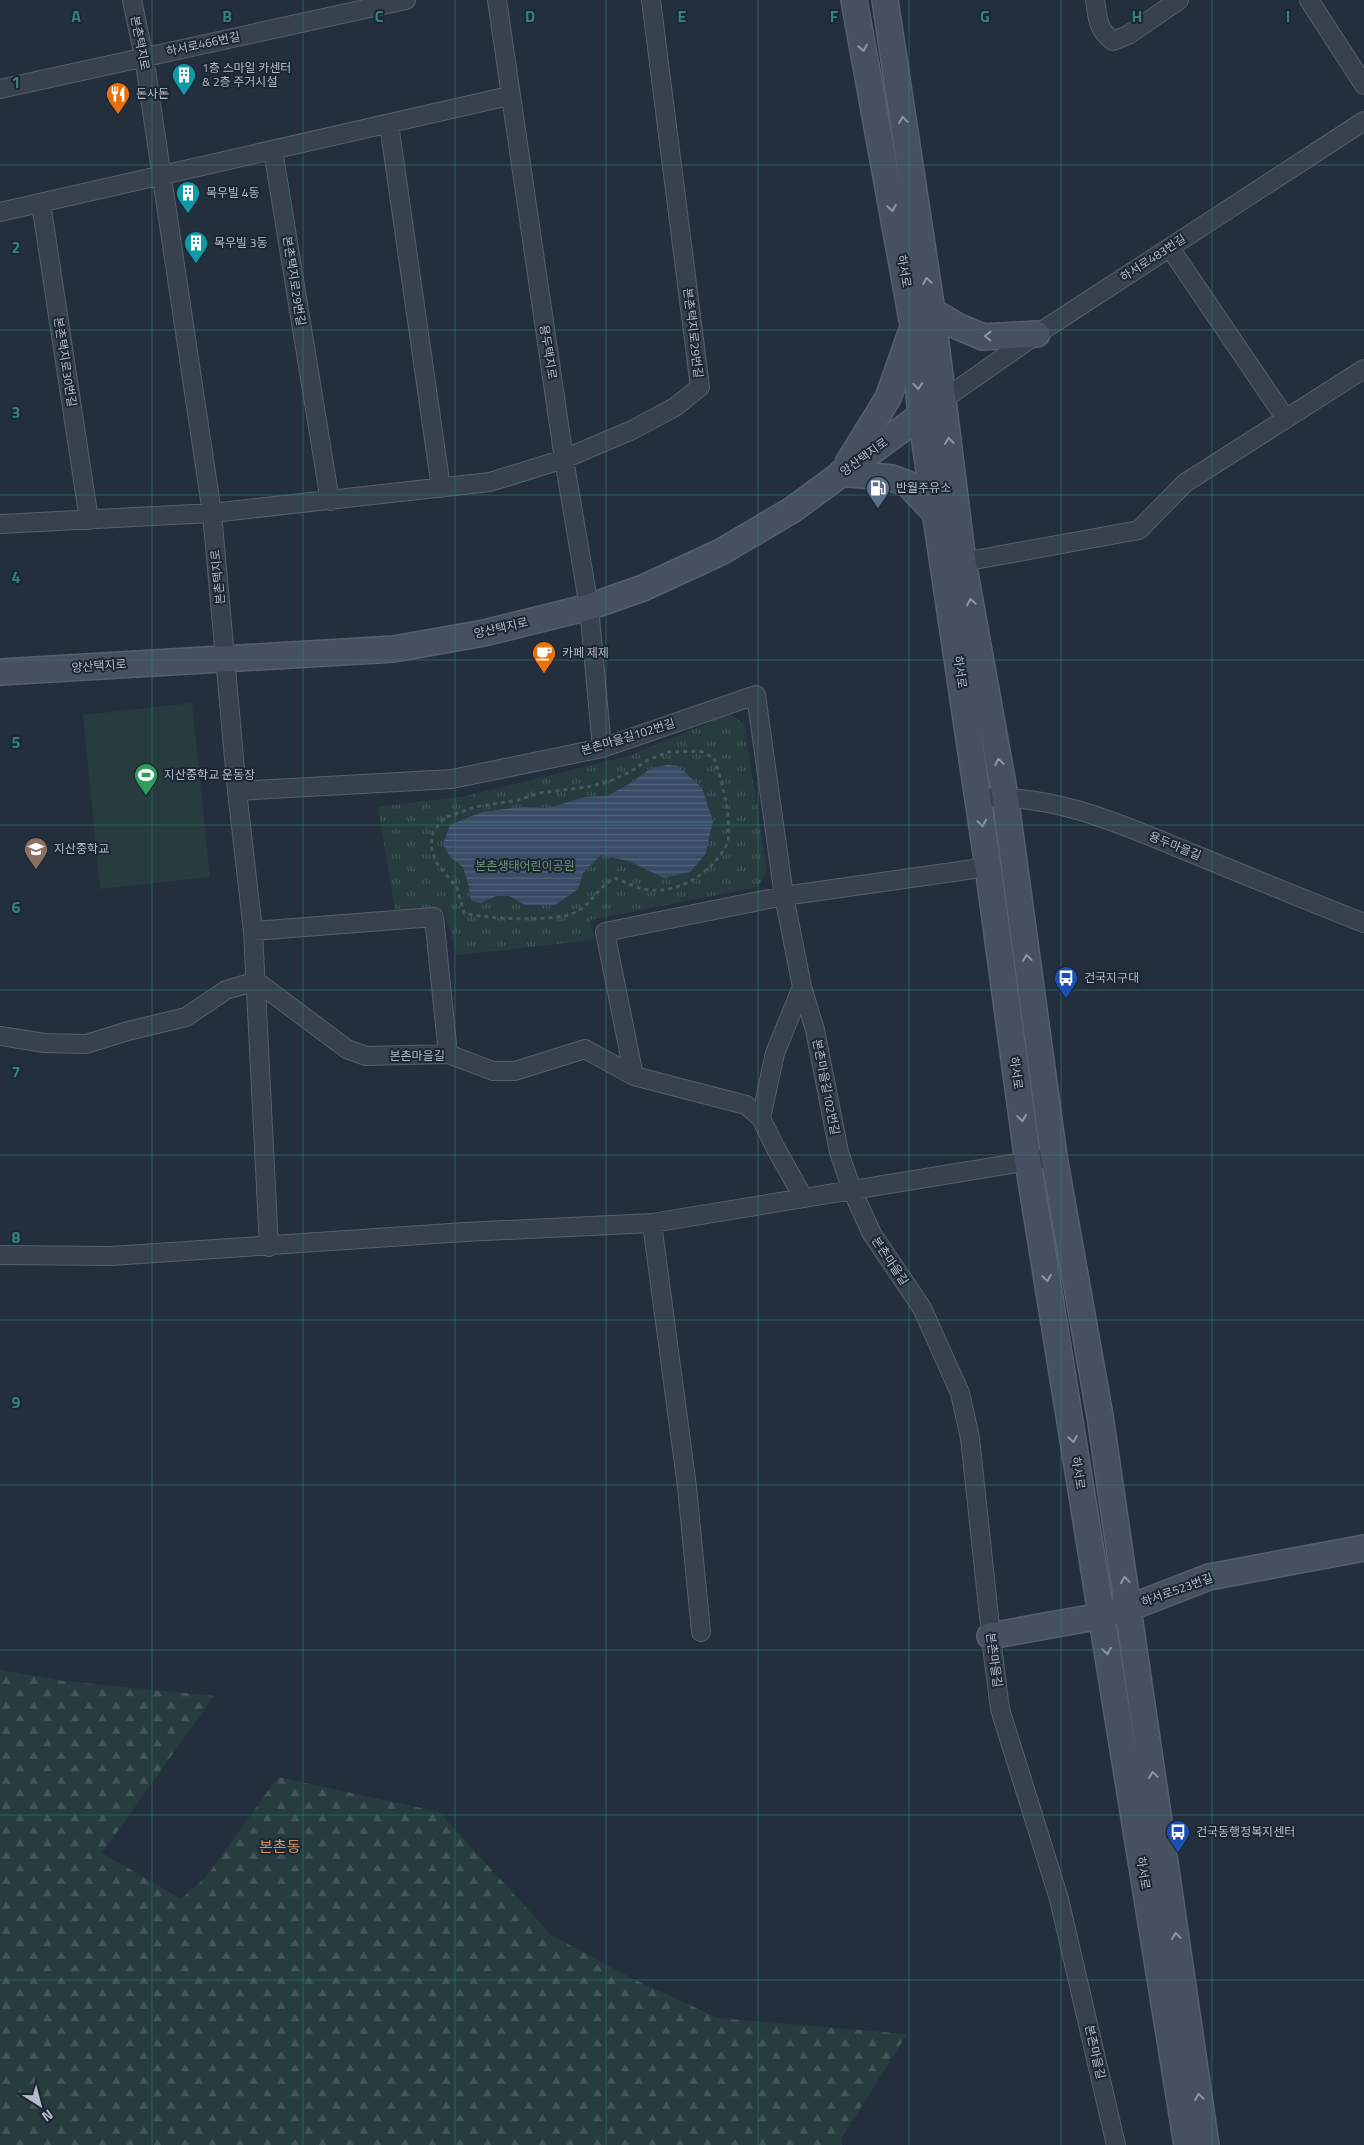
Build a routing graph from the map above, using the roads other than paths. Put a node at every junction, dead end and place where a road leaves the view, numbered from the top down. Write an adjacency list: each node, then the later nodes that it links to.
1 (132, 0): 10 (street, 본촌택지로)
2 (406, 0): 10 (street, 하서로466번길)
3 (497, 0): 13 (street, 용두택지로)
4 (651, 0): 27 (street, 본촌택지로29번길)
5 (854, 0): 21 (main road, 하서로, one-way to 21)
6 (885, 0): 21 (main road, 하서로, one-way to 6)
7 (1095, 0): 8 (street)
8 (1179, 0)
9 (1309, 0): 11 (street)
10 (144, 57): 12 (street, 하서로466번길); 17 (street, 본촌택지로)
11 (1364, 85)
12 (0, 89)
13 (509, 96): 15 (street); 27 (street, 용두택지로)
14 (1364, 121): 20 (street, 하서로483번길)
15 (389, 124): 16 (street); 29 (street)
16 (273, 150): 17 (street); 30 (street, 본촌택지로29번길)
17 (162, 175): 18 (street); 31 (street, 본촌택지로)
18 (41, 203): 19 (street); 33 (street, 본촌택지로30번길)
19 (0, 212)
20 (1170, 248): 22 (street, 하서로483번길); 26 (street)
21 (923, 318): 22 (main road, one-way to 21); 24 (main road, 하서로); 25 (main road, 하서로, one-way to 25); 28 (main road)
22 (1037, 334): 24 (street, 하서로483번길)
23 (1364, 369): 26 (street)
24 (944, 399): 25 (main road, 양산택지로); 35 (main road, 하서로, one-way to 24)
25 (921, 416): 28 (main road, 양산택지로); 32 (main road, 하서로)
26 (1286, 419): 35 (street)
27 (564, 459): 29 (street, 본촌택지로29번길); 36 (street, 용두택지로)
28 (841, 473): 32 (main road); 36 (main road, 양산택지로)
29 (441, 488): 30 (street, 본촌택지로29번길)
30 (330, 500): 31 (street, 본촌택지로29번길)
31 (212, 513): 33 (street); 37 (street, 본촌택지로)
32 (937, 515): 42 (main road, 하서로)
33 (89, 520): 34 (street)
34 (0, 524)
35 (963, 562): 41 (main road, 하서로, one-way to 35)
36 (589, 607): 37 (main road, 양산택지로); 39 (street, 용두택지로)
37 (226, 658): 38 (main road, 양산택지로); 40 (street, 본촌택지로)
38 (0, 672)
39 (602, 748): 40 (street, 본촌마을길102번길); 44 (street, 본촌마을길102번길)
40 (237, 791): 46 (street, 본촌택지로)
41 (1005, 796): 42 (street, 용두마을길); 45 (street, 용두마을길); 53 (main road, 하서로, one-way to 41)
42 (978, 798): 43 (main road, 하서로, one-way to 43)
43 (988, 866): 44 (street); 54 (main road, 하서로, one-way to 54)
44 (784, 896): 48 (street, 본촌마을길102번길); 51 (street)
45 (1364, 924)
46 (253, 931): 47 (street, 본촌택지로); 50 (street)
47 (256, 981): 49 (street); 50 (street, 본촌마을길); 58 (street, 본촌택지로)
48 (802, 988): 52 (street); 55 (street, 본촌마을길102번길)
49 (0, 1036)
50 (448, 1054): 51 (street, 본촌마을길)
51 (634, 1076): 52 (street, 본촌마을길)
52 (761, 1118): 56 (street)
53 (1054, 1158): 54 (street); 61 (main road, 하서로, one-way to 53)
54 (1028, 1162): 55 (street); 62 (main road, 하서로, one-way to 62)
55 (852, 1190): 56 (street); 64 (street, 본촌마을길)
56 (803, 1197): 57 (street)
57 (652, 1222): 58 (street); 63 (street)
58 (269, 1247): 59 (street)
59 (0, 1255)
60 (1364, 1548): 61 (main road, 하서로523번길)
61 (1129, 1608): 62 (main road, 하서로523번길); 67 (main road, 하서로, one-way to 61)
62 (1101, 1616): 64 (main road, 하서로523번길); 66 (main road, 하서로, one-way to 66)
63 (701, 1632)
64 (990, 1636): 65 (street, 본촌마을길)
65 (1116, 2145)
66 (1187, 2145)
67 (1206, 2145)

